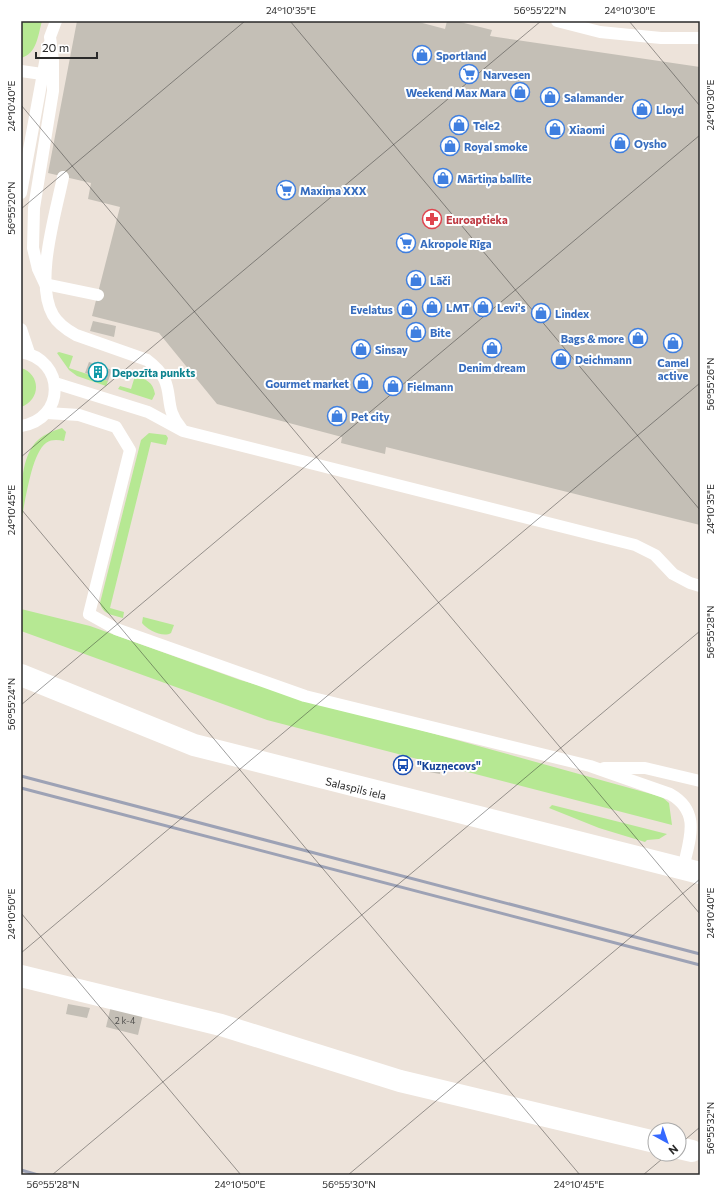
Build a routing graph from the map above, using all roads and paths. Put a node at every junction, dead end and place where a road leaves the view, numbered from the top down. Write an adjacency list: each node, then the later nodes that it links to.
1 (52, 21): 4 (lane)
2 (56, 21): 4 (lane)
3 (557, 21): 5 (lane)
4 (50, 37): 7 (lane); 11 (lane)
5 (700, 38)
6 (21, 71): 7 (lane)
7 (42, 74): 9 (lane)
8 (63, 177): 11 (lane)
9 (21, 188): 10 (lane)
10 (21, 193)
11 (45, 284): 12 (lane); 18 (lane)
12 (98, 295)
13 (21, 329): 14 (lane)
14 (25, 353): 15 (lane)
15 (55, 383): 16 (lane); 18 (lane)
16 (47, 413): 17 (lane); 22 (lane)
17 (25, 426): 19 (lane)
18 (183, 431): 20 (lane)
19 (21, 437)
20 (700, 586)
21 (21, 676): 25 (street, Salaspils iela)
22 (595, 768): 23 (lane); 24 (lane)
23 (700, 781)
24 (696, 823): 25 (lane)
25 (691, 871)
26 (21, 976): 27 (street)
27 (647, 1140)

